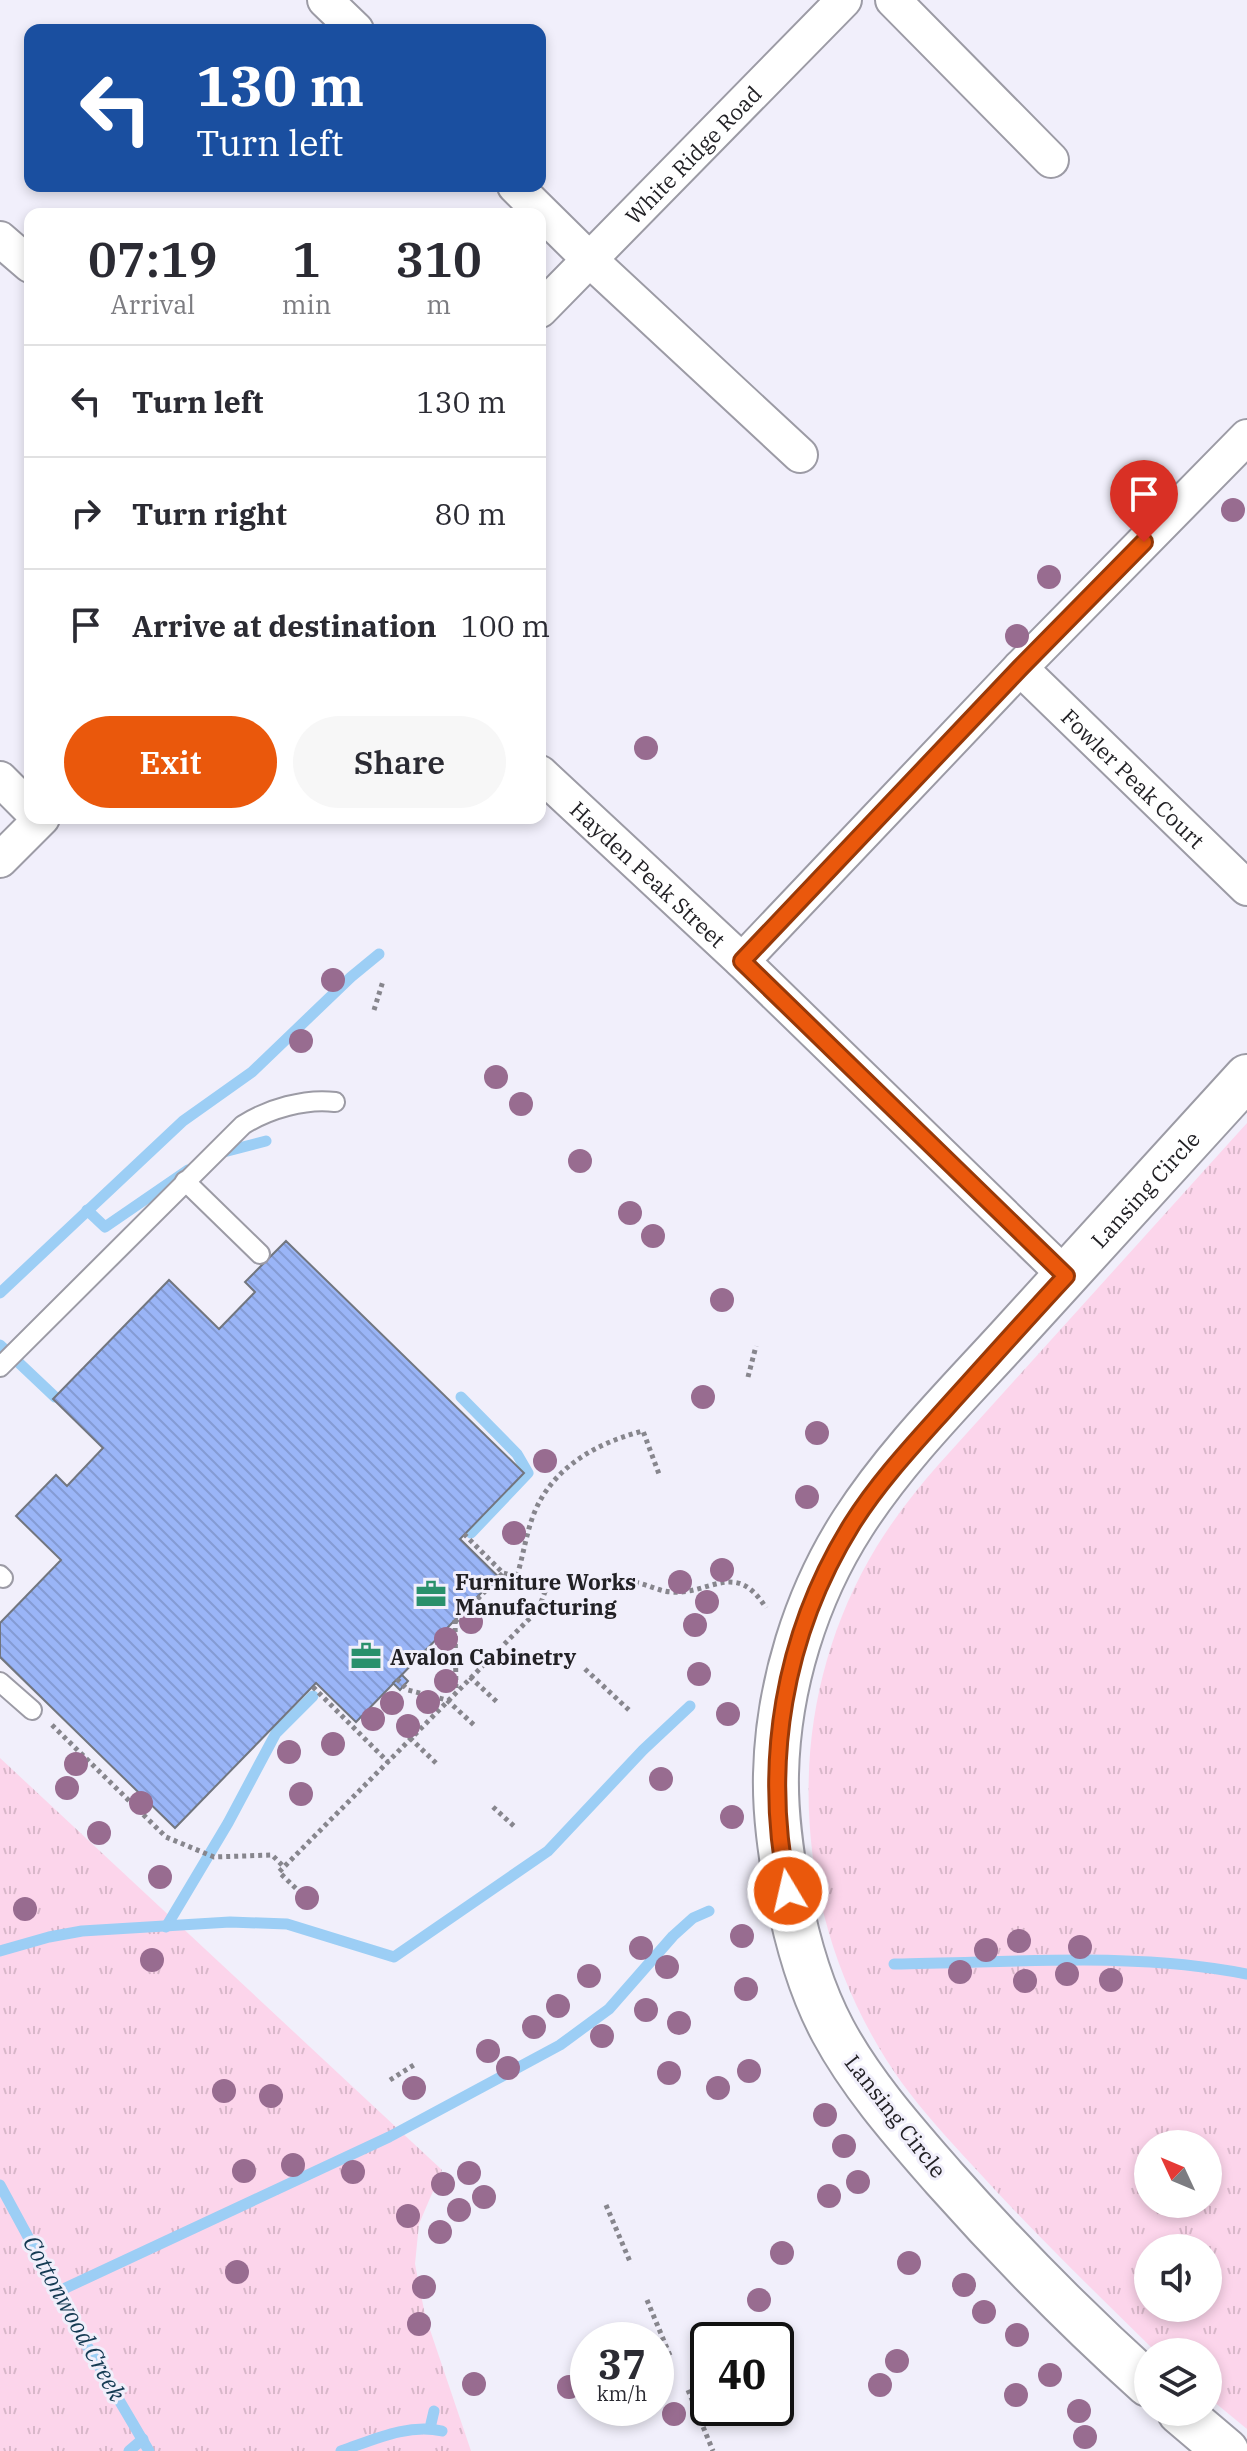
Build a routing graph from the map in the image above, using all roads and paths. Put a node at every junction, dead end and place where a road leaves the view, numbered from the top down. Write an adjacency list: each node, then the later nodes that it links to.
1 (325, 0): 4 (street)
2 (844, 0): 10 (street, White Ridge Road)
3 (893, 0): 5 (street)
4 (350, 24)
5 (1051, 160)
6 (521, 192): 7 (street)
7 (537, 208)
8 (546, 217): 10 (street)
9 (0, 239): 11 (street)
10 (589, 259): 12 (street, White Ridge Road); 14 (street)
11 (24, 260)
12 (546, 304)
13 (1247, 437): 15 (street)
14 (800, 455)
15 (1020, 668): 21 (street, Fowler Peak Court); 22 (street)
16 (0, 779): 18 (street)
17 (546, 779): 22 (street, Hayden Peak Street)
18 (24, 802)
19 (31, 824): 20 (street)
20 (0, 860)
21 (1247, 888)
22 (742, 961): 29 (street, Hayden Peak Street)
23 (383, 981): 24 (path)
24 (374, 1010)
25 (1247, 1077): 29 (street, Lansing Circle)
26 (335, 1102): 27 (lane)
27 (185, 1181): 28 (lane); 31 (lane)
28 (260, 1254)
29 (1066, 1276): 65 (street, Lansing Circle)
30 (756, 1346): 32 (path)
31 (0, 1367)
32 (748, 1377)
33 (659, 1474): 36 (path)
34 (464, 1534): 35 (path)
35 (503, 1573): 36 (path); 46 (path)
36 (517, 1576): 38 (path)
37 (603, 1581): 40 (path)
38 (548, 1584): 39 (path); 42 (path)
39 (565, 1584)
40 (768, 1611)
41 (585, 1669): 49 (path)
42 (470, 1677): 46 (path); 48 (path)
43 (397, 1679): 47 (path)
44 (0, 1682): 50 (lane)
45 (313, 1687): 53 (path)
46 (456, 1691): 47 (path)
47 (447, 1700): 51 (path); 52 (path)
48 (497, 1702)
49 (630, 1711)
50 (40, 1715): 57 (path)
51 (474, 1725)
52 (410, 1738): 53 (path); 54 (path)
53 (388, 1762): 57 (path)
54 (436, 1763)
55 (493, 1807): 56 (path)
56 (516, 1828)
57 (284, 1867): 58 (path)
58 (313, 1905)
59 (417, 2063): 60 (path)
60 (390, 2080)
61 (606, 2205): 62 (path)
62 (631, 2264)
63 (647, 2300): 64 (path)
64 (656, 2322)
65 (1134, 2371)
66 (688, 2390): 68 (path)
67 (1197, 2426): 69 (street)
68 (713, 2451)
69 (1226, 2451)

